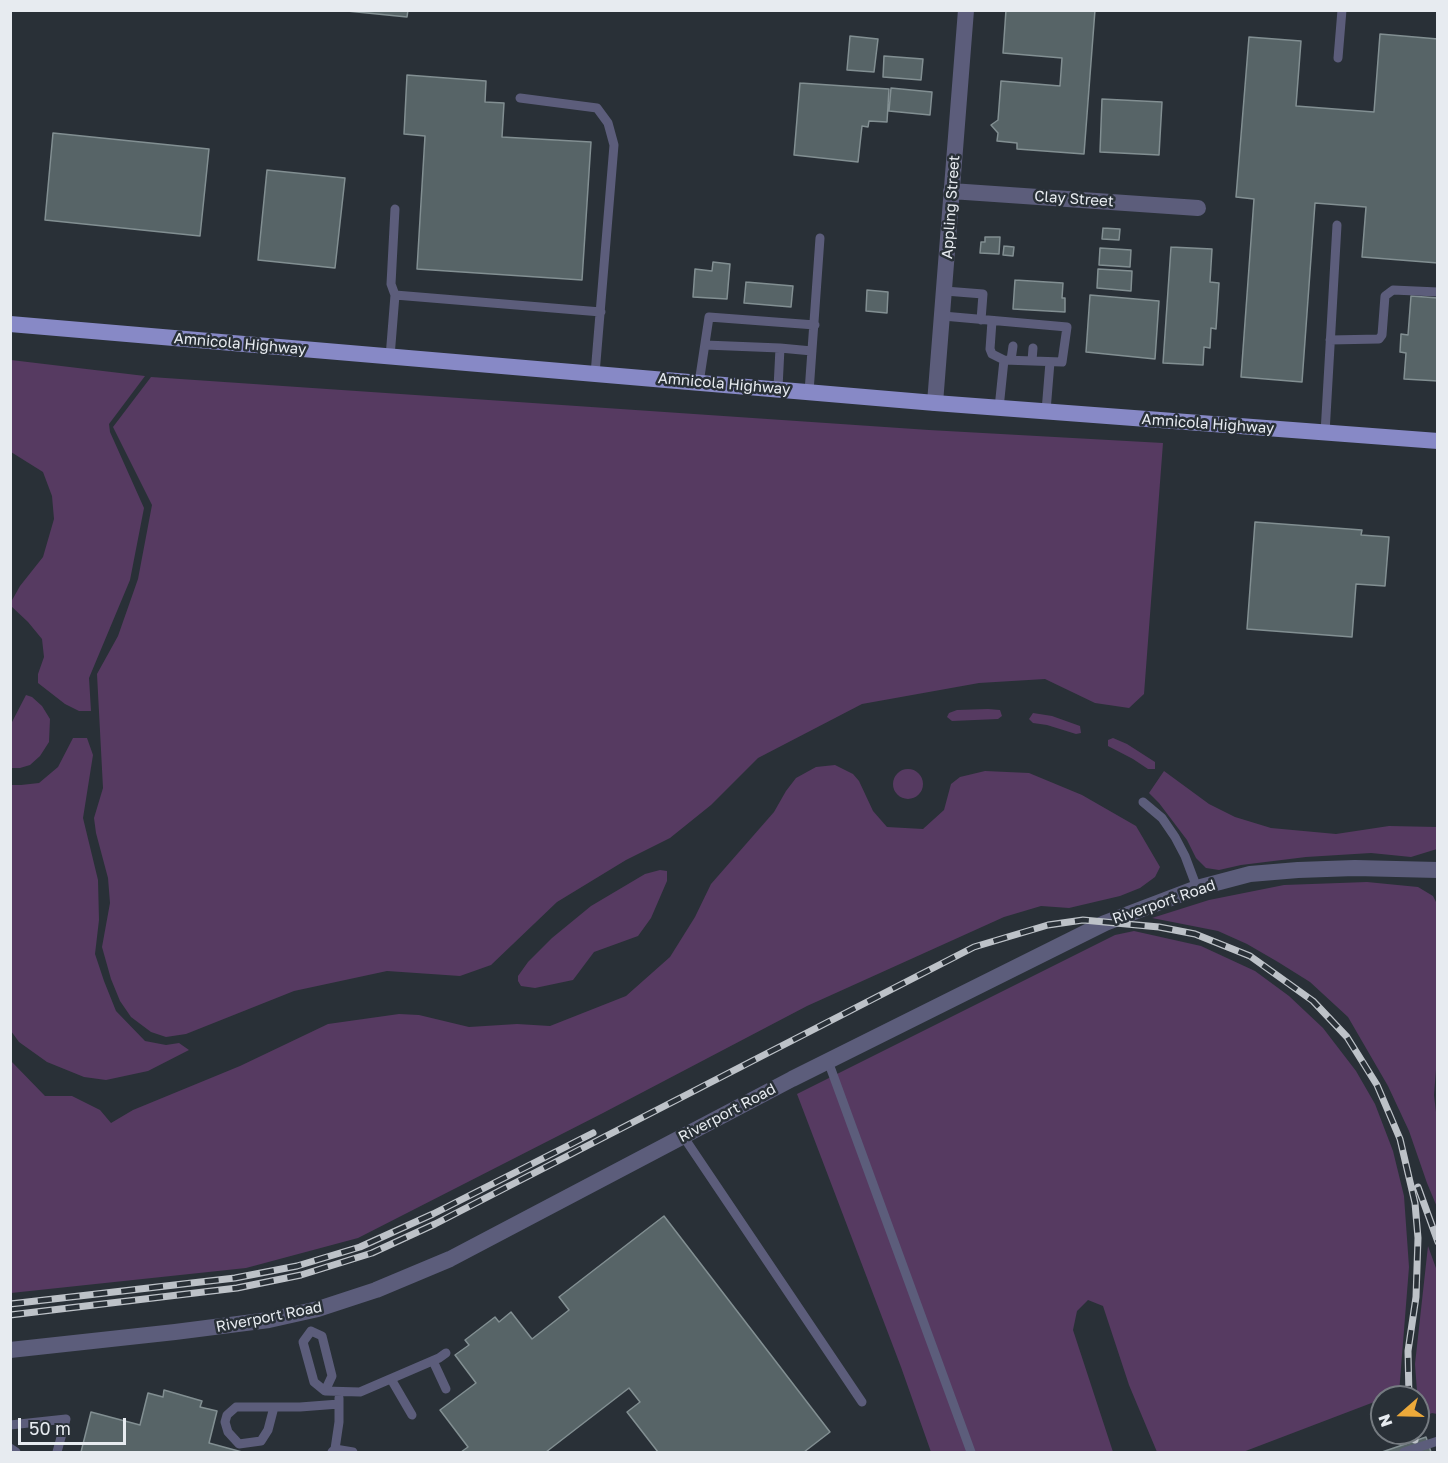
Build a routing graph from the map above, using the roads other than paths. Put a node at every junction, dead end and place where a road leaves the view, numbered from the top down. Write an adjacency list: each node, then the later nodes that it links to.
1 (966, 10): 5 (street, Appling Street)
2 (1342, 10): 3 (lane)
3 (1338, 58)
4 (520, 98): 13 (lane)
5 (951, 191): 6 (street, Clay Street); 10 (street, Appling Street)
6 (1198, 208)
7 (395, 209): 12 (lane)
8 (1337, 225): 19 (lane)
9 (820, 238): 18 (lane)
10 (945, 291): 14 (street, Appling Street); 15 (lane)
11 (1437, 292): 19 (lane)
12 (395, 296): 13 (lane); 25 (lane)
13 (601, 312): 29 (lane)
14 (943, 316): 15 (lane); 33 (street, Appling Street)
15 (981, 320): 16 (lane)
16 (992, 321): 26 (lane); 28 (lane)
17 (10, 324): 25 (main road, Amnicola Highway)
18 (815, 325): 20 (lane); 24 (lane)
19 (1330, 340): 36 (lane)
20 (705, 345): 22 (lane); 30 (lane)
21 (1013, 346): 26 (lane)
22 (780, 348): 24 (lane); 31 (lane)
23 (1033, 348): 27 (lane)
24 (812, 351): 32 (lane)
25 (390, 357): 29 (main road, Amnicola Highway)
26 (1008, 360): 27 (lane); 34 (lane)
27 (1032, 361): 28 (lane)
28 (1050, 362): 35 (lane)
29 (595, 374): 30 (main road, Amnicola Highway)
30 (699, 383): 31 (main road, Amnicola Highway)
31 (778, 388): 32 (main road, Amnicola Highway)
32 (809, 392): 33 (main road, Amnicola Highway)
33 (935, 403): 34 (main road, Amnicola Highway)
34 (999, 408): 35 (main road, Amnicola Highway)
35 (1046, 411): 36 (main road, Amnicola Highway)
36 (1325, 433): 37 (main road, Amnicola Highway)
37 (1437, 441)
38 (1143, 802): 40 (lane)
39 (1437, 870): 40 (street, Riverport Road)
40 (1197, 888): 41 (street, Riverport Road)
41 (828, 1061): 42 (street, Riverport Road); 63 (lane)
42 (683, 1136): 43 (street, Riverport Road); 52 (lane)
43 (312, 1310): 44 (lane); 45 (street, Riverport Road)
44 (311, 1330): 50 (lane); 50 (lane)
45 (10, 1350)
46 (446, 1353): 47 (lane)
47 (433, 1361): 48 (lane); 49 (lane)
48 (391, 1379): 51 (lane); 55 (lane)
49 (446, 1389)
50 (325, 1391): 51 (lane)
51 (339, 1393): 53 (lane)
52 (862, 1402)
53 (339, 1404): 54 (lane); 59 (lane)
54 (274, 1407): 54 (lane)
55 (412, 1414)
56 (10, 1425): 61 (lane)
57 (1437, 1441): 64 (lane)
58 (10, 1449): 60 (lane)
59 (333, 1451): 62 (lane)
60 (16, 1452)
61 (57, 1452)
62 (353, 1452)
63 (971, 1452)
64 (1404, 1452)

